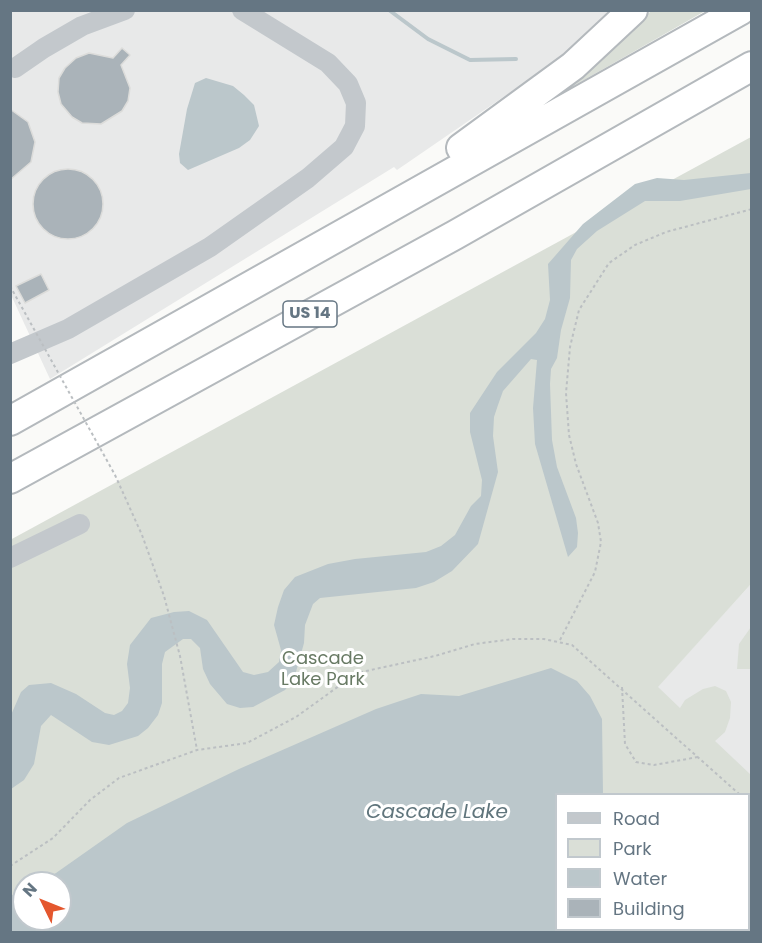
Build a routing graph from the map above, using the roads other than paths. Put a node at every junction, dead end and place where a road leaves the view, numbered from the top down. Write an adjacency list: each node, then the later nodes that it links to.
1 (124, 10): 6 (lane)
2 (242, 10): 8 (lane)
3 (633, 10): 7 (highway)
4 (741, 10): 7 (highway)
5 (752, 66): 10 (highway, US 14)
6 (15, 69)
7 (297, 257): 9 (highway)
8 (10, 354)
9 (10, 421)
10 (10, 479)
11 (80, 524): 12 (lane)
12 (10, 558)

